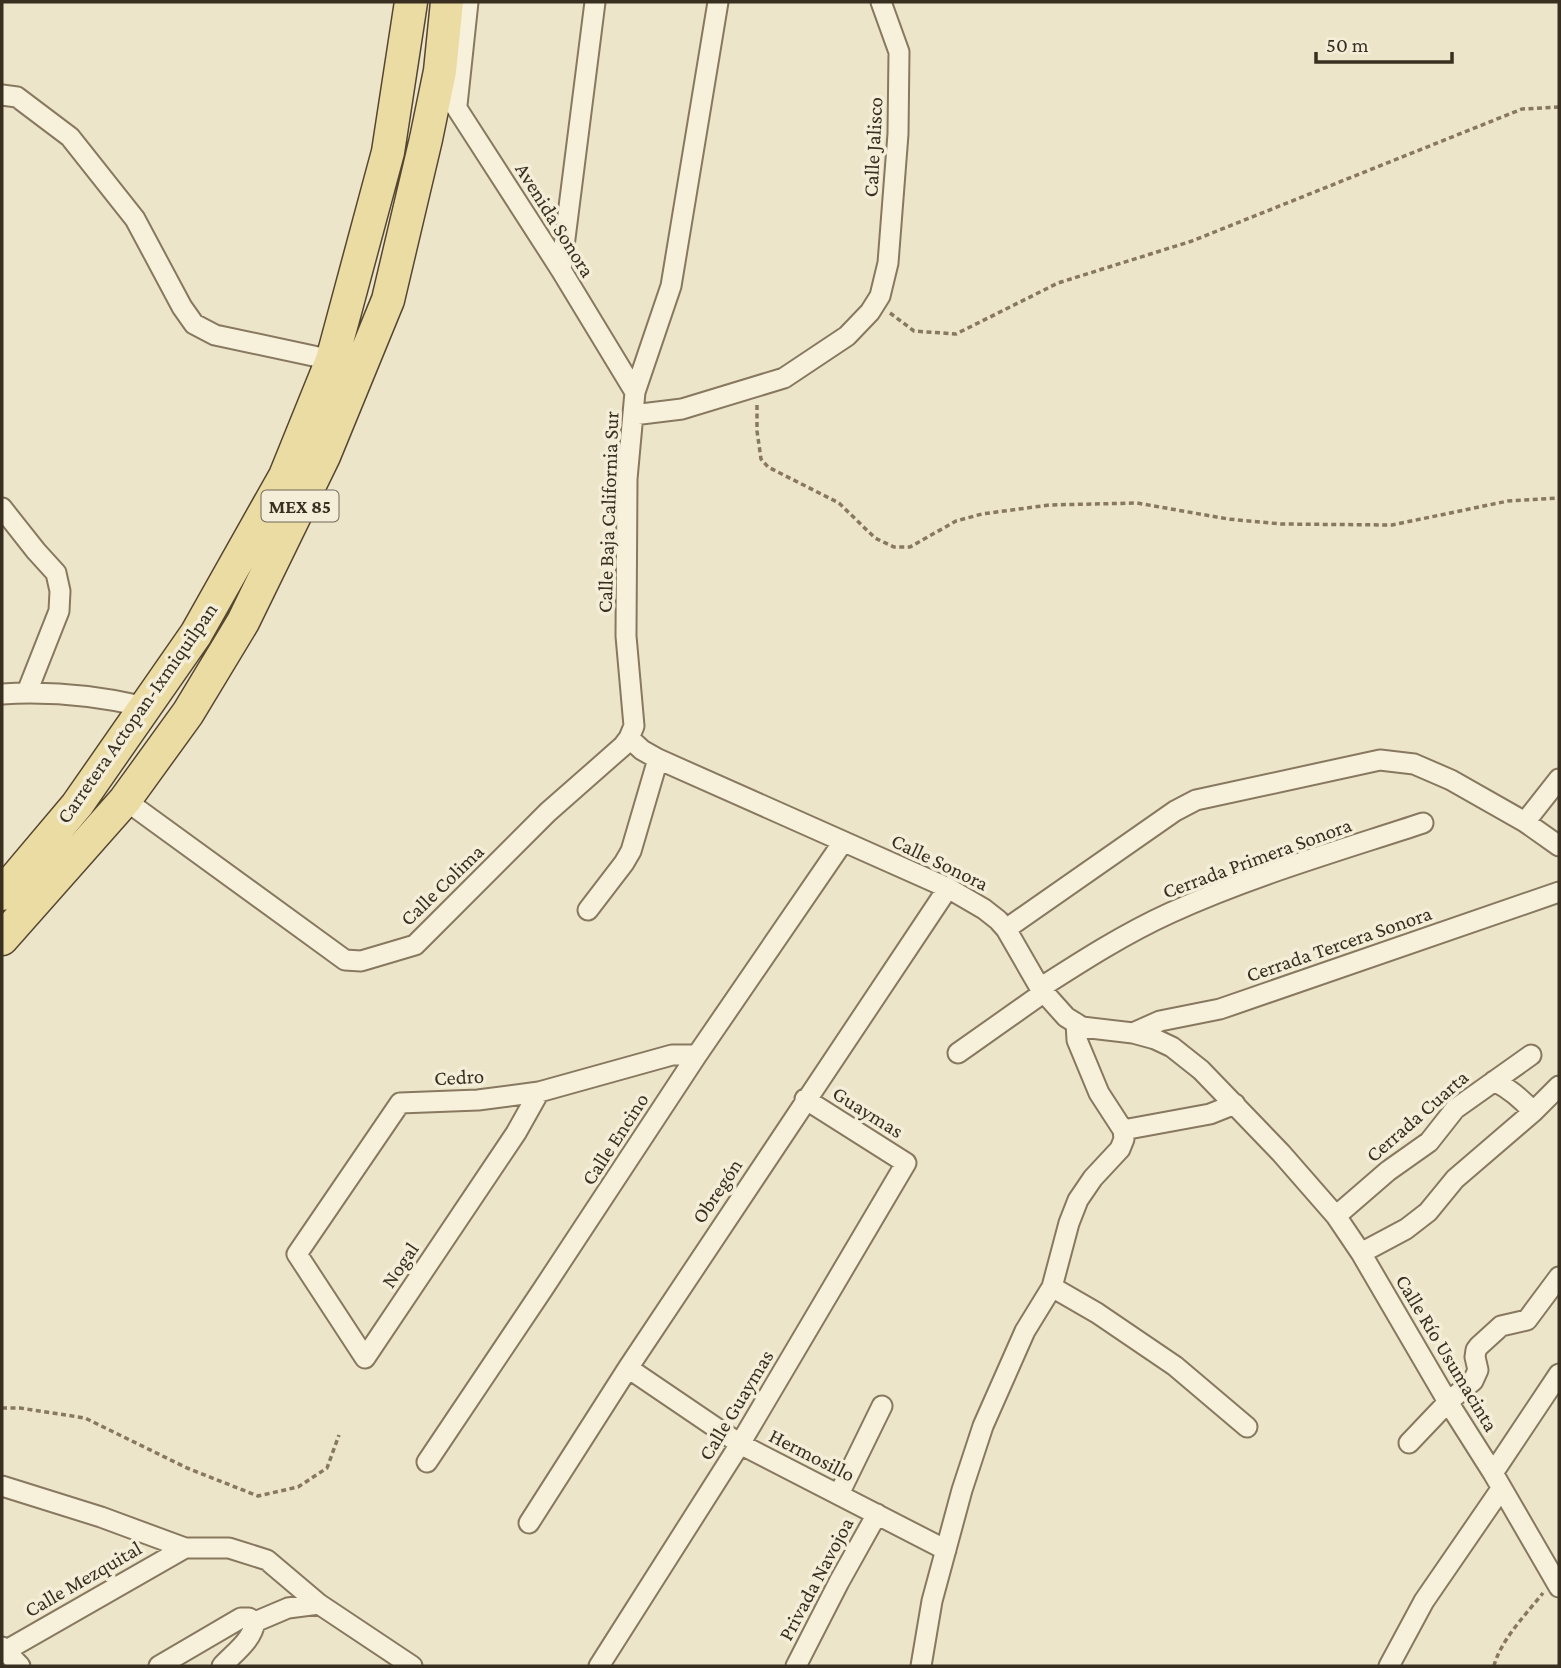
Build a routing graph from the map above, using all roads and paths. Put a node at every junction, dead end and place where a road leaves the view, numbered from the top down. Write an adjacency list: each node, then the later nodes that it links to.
1 (411, 2): 13 (main road, Carretera Actopan-Ixmiquilpan / MEX 85)
2 (447, 2): 7 (main road, MEX 85)
3 (468, 2): 9 (street)
4 (595, 2): 11 (street)
5 (718, 2): 15 (street, Calle Baja California Sur)
6 (881, 2): 12 (street, Calle Jalisco)
7 (440, 71): 9 (street, Avenida Sonora); 25 (main road, MEX 85)
8 (2, 95): 13 (street)
9 (456, 107): 11 (street, Avenida Sonora)
10 (1559, 107): 12 (path)
11 (561, 270): 15 (street, Avenida Sonora)
12 (880, 296): 14 (street)
13 (332, 360): 21 (main road, Carretera Actopan-Ixmiquilpan / MEX 85)
14 (756, 385): 16 (street); 17 (path)
15 (635, 392): 16 (street, Calle Baja California Sur)
16 (633, 415): 22 (street, Calle Baja California Sur)
17 (1559, 498)
18 (2, 508): 19 (street)
19 (27, 692): 20 (street); 21 (street)
20 (2, 694)
21 (146, 707): 32 (main road, Carretera Actopan-Ixmiquilpan / MEX 85)
22 (629, 738): 23 (street, Calle Sonora); 25 (street, Calle Colima)
23 (657, 759): 28 (street, Calle Sonora); 33 (street)
24 (1559, 779): 26 (street)
25 (125, 800): 35 (main road, MEX 85)
26 (1525, 822): 29 (street); 34 (street)
27 (1423, 823): 36 (street, Cerrada Primera Sonora)
28 (843, 842): 30 (street, Calle Sonora); 40 (street, Calle Encino)
29 (1559, 846)
30 (948, 888): 34 (street, Calle Sonora); 45 (street, Obregón)
31 (1559, 892): 38 (street, Cerrada Tercera Sonora)
32 (2, 894)
33 (588, 910)
34 (1006, 929): 36 (street, Calle Sonora)
35 (2, 939)
36 (1042, 991): 37 (street, Calle Sonora); 39 (street, Cerrada Primera Sonora)
37 (1076, 1023): 38 (street, Calle Sonora); 48 (street)
38 (1133, 1033): 46 (street, Calle Sonora)
39 (958, 1053)
40 (697, 1055): 44 (street, Cedro); 65 (street, Calle Encino)
41 (1531, 1055): 42 (street, Cerrada Cuarta)
42 (1494, 1081): 47 (street); 51 (street, Cerrada Cuarta)
43 (1559, 1087): 47 (street)
44 (539, 1093): 53 (street, Cedro); 53 (street, Nogal)
45 (806, 1099): 50 (street, Guaymas); 56 (street, Obregón)
46 (1235, 1104): 48 (street); 49 (street, Calle Sonora)
47 (1533, 1112): 52 (street)
48 (1124, 1135): 55 (street)
49 (1281, 1153): 51 (street, Calle Río Usumacinta)
50 (906, 1163): 64 (street, Calle Guaymas)
51 (1336, 1216): 52 (street, Calle Río Usumacinta)
52 (1361, 1253): 58 (street, Calle Río Usumacinta)
53 (297, 1254)
54 (1559, 1277): 58 (street)
55 (1052, 1287): 61 (street); 72 (street)
56 (628, 1368): 64 (street, Hermosillo); 70 (street, Obregón)
57 (1559, 1374): 66 (street)
58 (1448, 1402): 63 (street); 66 (street, Calle Río Usumacinta)
59 (882, 1406): 68 (street)
60 (2, 1408): 62 (path)
61 (1247, 1427)
62 (339, 1435)
63 (1409, 1443)
64 (740, 1444): 68 (street, Hermosillo); 81 (street, Calle Guaymas)
65 (427, 1462)
66 (1497, 1481): 73 (street, Calle Río Usumacinta); 84 (street)
67 (2, 1486): 71 (street)
68 (839, 1494): 69 (street, Hermosillo)
69 (877, 1514): 72 (street, Hermosillo); 82 (street, Privada Navojoa)
70 (529, 1523)
71 (185, 1548): 74 (street); 76 (street, Calle Mezquital)
72 (946, 1550): 83 (street)
73 (1557, 1583): 85 (path)
74 (319, 1604): 75 (street); 80 (street)
75 (255, 1622): 77 (street); 79 (street)
76 (3, 1649): 78 (street)
77 (170, 1664)
78 (20, 1666)
79 (222, 1666)
80 (412, 1666)
81 (599, 1666)
82 (796, 1666)
83 (921, 1666)
84 (1389, 1666)
85 (1494, 1666)

